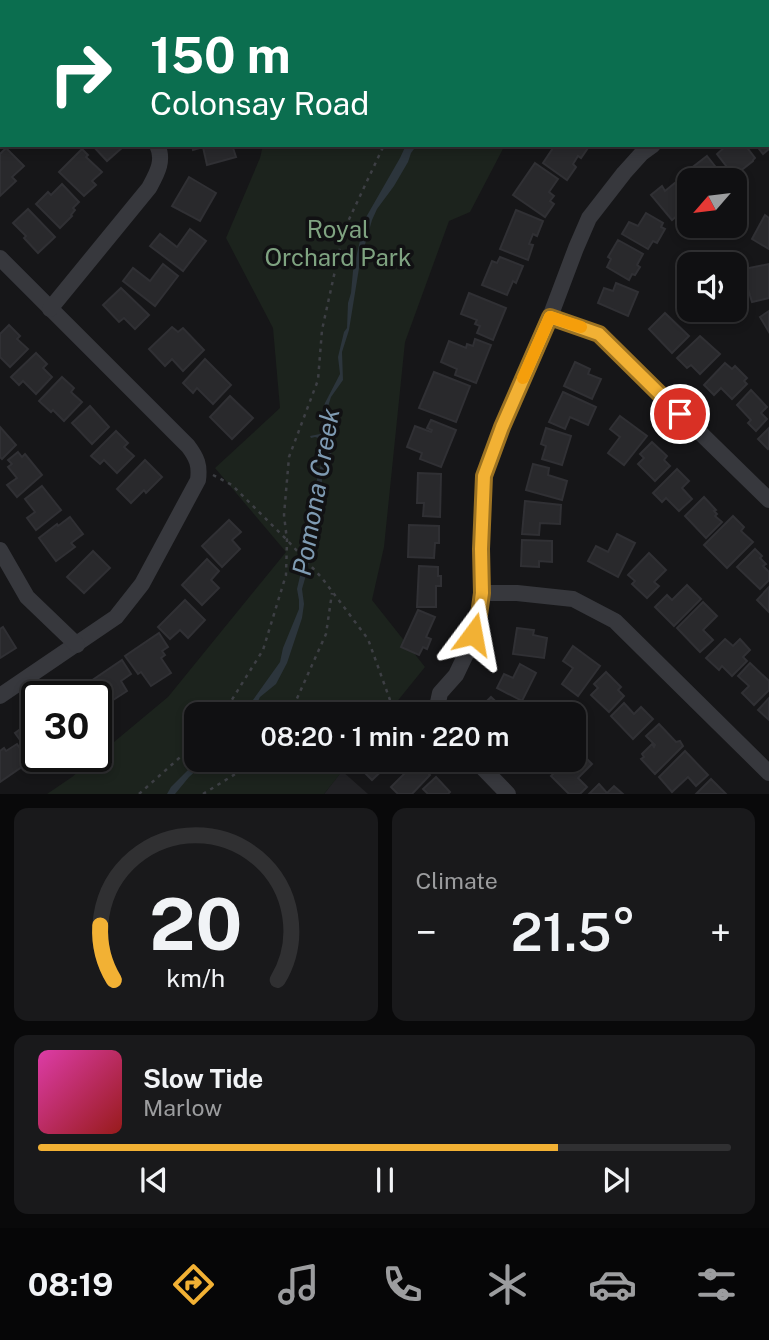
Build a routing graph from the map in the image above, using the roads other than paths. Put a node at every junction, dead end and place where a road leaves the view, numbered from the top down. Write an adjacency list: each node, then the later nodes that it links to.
1 (158, 147): 4 (street)
2 (650, 147): 5 (street)
3 (0, 258): 4 (street)
4 (50, 309): 9 (street)
5 (550, 317): 6 (street); 8 (street)
6 (769, 500)
7 (0, 550): 9 (street)
8 (482, 593): 11 (street); 13 (street)
9 (76, 645): 10 (street)
10 (0, 696)
11 (438, 702)
12 (487, 772): 14 (street)
13 (769, 772)
14 (508, 794)

